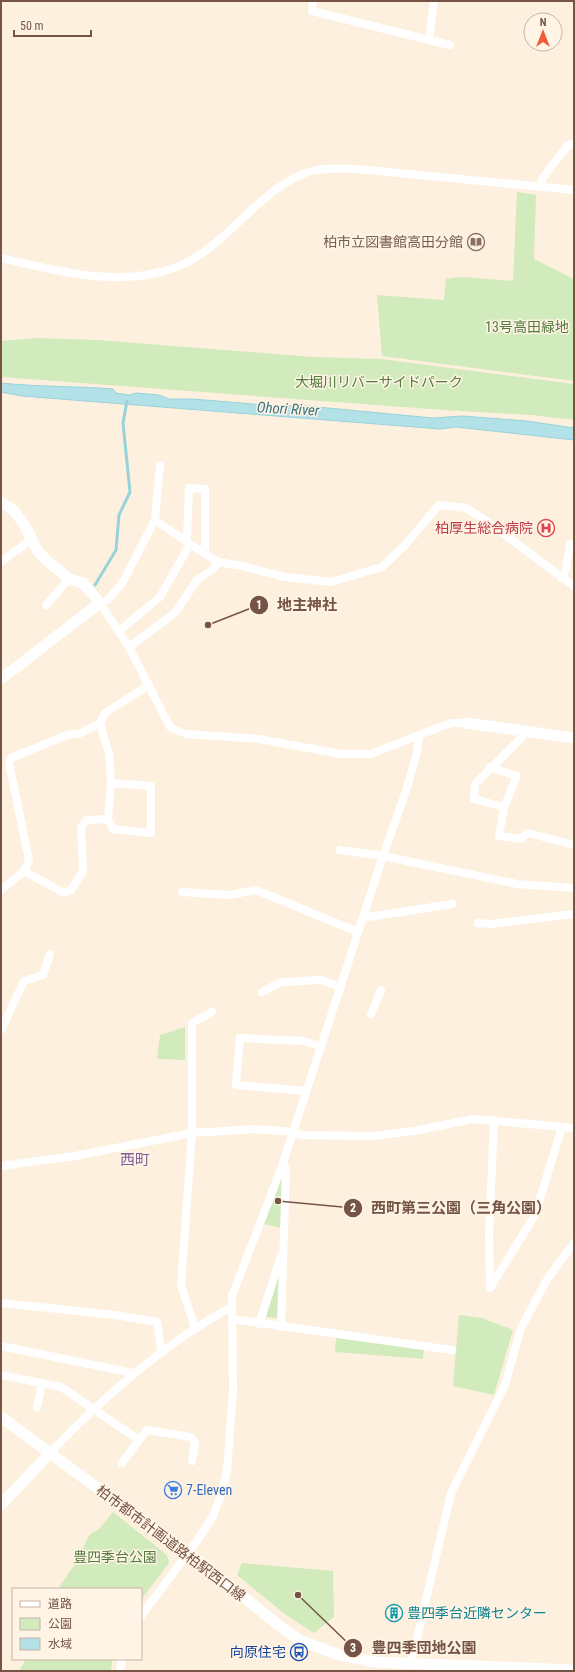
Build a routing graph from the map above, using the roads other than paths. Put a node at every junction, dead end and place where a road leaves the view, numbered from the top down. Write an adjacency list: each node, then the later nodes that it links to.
1 (313, 1): 3 (street)
2 (434, 1): 3 (street)
3 (429, 40): 4 (street)
4 (450, 45)
5 (574, 144): 6 (street)
6 (540, 186): 7 (street); 8 (street)
7 (574, 190)
8 (1, 258)
9 (160, 465): 11 (street)
10 (1, 502): 12 (street)
11 (155, 520): 13 (street); 22 (street)
12 (32, 539): 16 (street); 19 (street)
13 (187, 542): 15 (street); 15 (street); 24 (street)
14 (574, 545): 18 (street)
15 (203, 552): 17 (street)
16 (1, 562)
17 (218, 562): 20 (street); 25 (street)
18 (570, 563): 20 (street)
19 (69, 578): 22 (street); 23 (street)
20 (561, 578): 21 (street)
21 (574, 586)
22 (100, 603): 24 (street); 26 (street)
23 (46, 605)
24 (119, 631): 25 (street)
25 (129, 647): 27 (street)
26 (1, 679)
27 (149, 685): 28 (street); 31 (street)
28 (100, 723): 34 (street); 40 (street)
29 (466, 723): 30 (street); 31 (street)
30 (523, 731): 32 (street); 33 (street)
31 (417, 736): 39 (street)
32 (574, 738)
33 (490, 767): 35 (street); 35 (street)
34 (111, 783): 36 (street); 36 (street)
35 (504, 807): 37 (street)
36 (108, 819): 40 (street)
37 (574, 845)
38 (340, 850): 39 (street)
39 (383, 856): 41 (street); 46 (street)
40 (24, 871): 42 (street)
41 (574, 888)
42 (1, 890)
43 (182, 892): 48 (street)
44 (452, 904): 46 (street)
45 (574, 914): 47 (street)
46 (364, 916): 48 (street)
47 (478, 923)
48 (358, 932): 50 (street)
49 (50, 954): 55 (street)
50 (340, 987): 52 (street); 56 (street)
51 (381, 990): 54 (street)
52 (262, 992)
53 (212, 1012): 62 (street)
54 (371, 1014)
55 (1, 1030)
56 (321, 1046): 57 (street); 57 (street)
57 (306, 1090): 61 (street)
58 (494, 1120): 59 (street); 59 (street); 61 (street)
59 (562, 1127): 60 (street)
60 (574, 1128)
61 (293, 1132): 62 (street); 64 (street)
62 (192, 1133): 63 (street); 72 (street)
63 (1, 1166)
64 (282, 1166): 66 (street); 68 (street)
65 (574, 1243): 90 (street)
66 (284, 1248): 70 (street); 71 (street)
67 (1, 1303): 75 (street)
68 (231, 1307): 69 (street); 72 (street)
69 (232, 1319): 70 (street); 87 (street)
70 (259, 1324): 71 (street)
71 (281, 1327): 74 (street)
72 (195, 1328): 75 (street)
73 (1, 1346): 76 (street)
74 (452, 1350)
75 (163, 1352): 76 (street)
76 (133, 1373): 80 (street)
77 (1, 1375): 78 (street)
78 (42, 1383): 79 (street); 80 (street)
79 (37, 1407)
80 (93, 1408): 82 (street); 83 (street)
81 (1, 1417): 83 (street, 柏市都市計画道路柏駅西口線)
82 (139, 1440): 84 (street); 85 (street)
83 (50, 1453): 86 (street); 87 (street, 柏市都市計画道路柏駅西口線)
84 (192, 1461)
85 (122, 1463)
86 (1, 1505)
87 (189, 1552): 88 (street); 90 (street, 柏市都市計画道路柏駅西口線)
88 (142, 1615)
89 (122, 1660): 94 (street)
90 (410, 1667): 91 (street, 柏市都市計画道路柏駅西口線)
91 (459, 1668): 92 (street, 柏市都市計画道路柏駅西口線)
92 (544, 1670): 93 (street, 柏市都市計画道路柏駅西口線)
93 (574, 1670)
94 (120, 1671)

